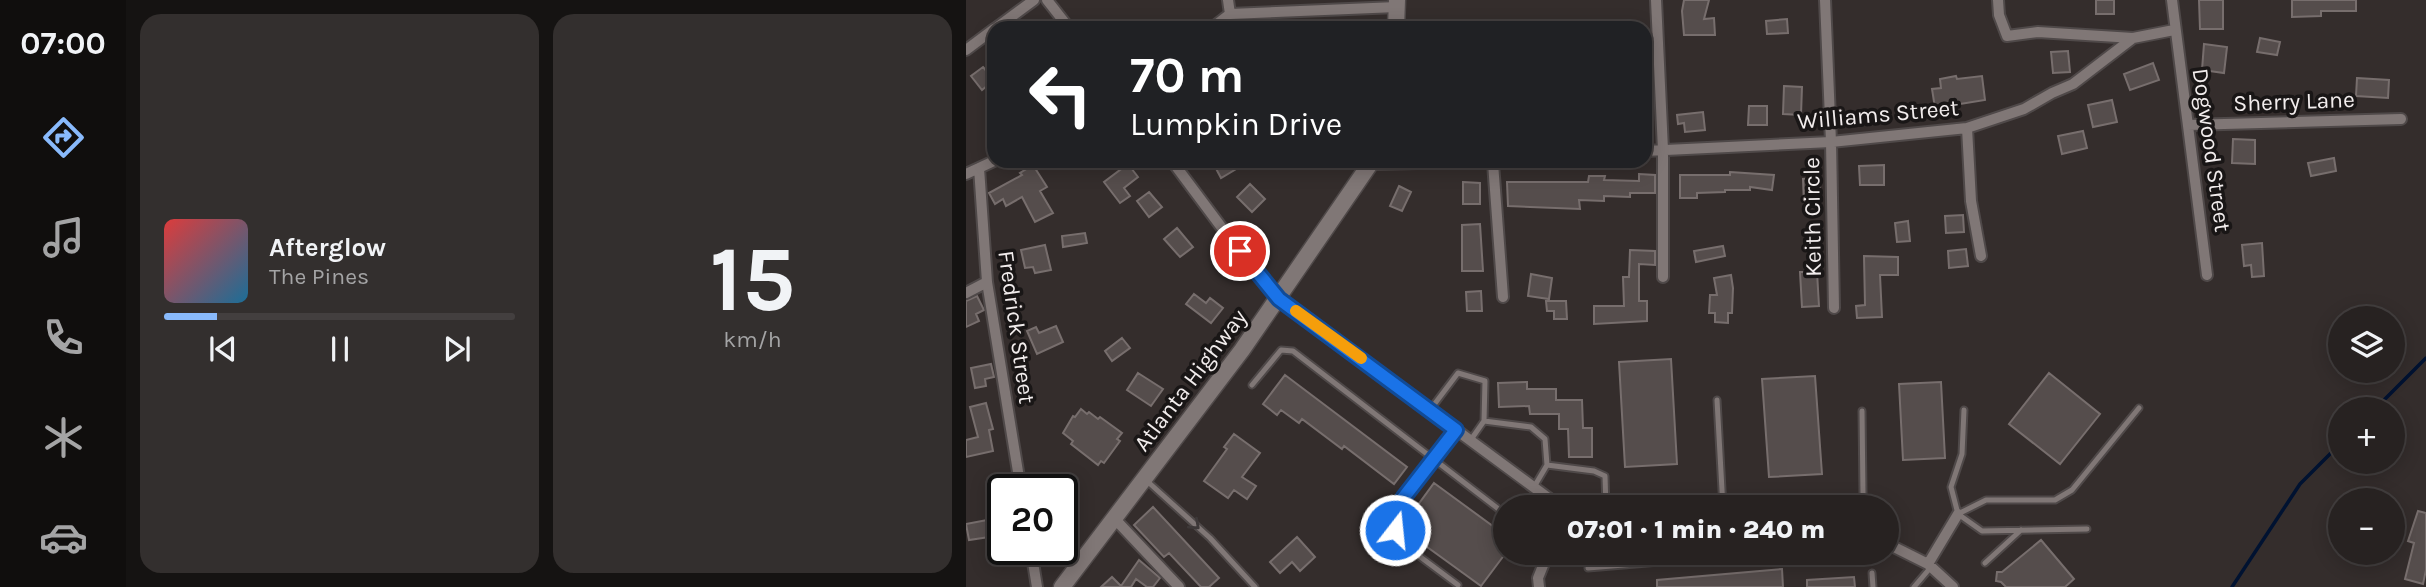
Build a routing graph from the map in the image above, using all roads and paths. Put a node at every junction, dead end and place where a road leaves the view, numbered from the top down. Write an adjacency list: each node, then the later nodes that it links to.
1 (1034, 0): 10 (street)
2 (1047, 0): 11 (street)
3 (1228, 0): 9 (street)
4 (1656, 0): 22 (street)
5 (1825, 0): 21 (street, Keith Circle)
6 (1998, 0): 16 (street)
7 (2172, 0): 14 (street, Dogwood Street)
8 (1397, 3): 9 (street); 13 (main road)
9 (1230, 14): 12 (street)
10 (1006, 21)
11 (1064, 21)
12 (1221, 21)
13 (1396, 21)
14 (2174, 30): 16 (street); 19 (street, Dogwood Street)
15 (987, 35): 17 (street)
16 (2133, 38): 20 (street, Williams Street)
17 (966, 50)
18 (2401, 119): 19 (street, Sherry Lane)
19 (2188, 125): 31 (street, Dogwood Street)
20 (1967, 128): 21 (street, Williams Street); 30 (street)
21 (1831, 142): 22 (street, Williams Street); 37 (street, Keith Circle)
22 (1663, 150): 23 (street, Williams Street); 32 (street)
23 (1652, 151)
24 (987, 165): 28 (street)
25 (1177, 168): 36 (street)
26 (1367, 168): 36 (main road, Atlanta Highway)
27 (1493, 168): 35 (street)
28 (979, 169): 29 (street); 33 (street, Fredrick Street)
29 (966, 174)
30 (1981, 256)
31 (2207, 275)
32 (1663, 277)
33 (987, 282): 34 (street); 49 (street, Fredrick Street)
34 (966, 293)
35 (1503, 298)
36 (1279, 299): 41 (street); 50 (main road, Atlanta Highway)
37 (1834, 307)
38 (1252, 385): 47 (lane)
39 (1717, 400): 54 (lane)
40 (2139, 408): 57 (lane)
41 (1430, 410): 44 (lane); 45 (street)
42 (1964, 410): 57 (lane)
43 (1862, 411): 55 (lane)
44 (1484, 421): 46 (lane); 48 (lane)
45 (1456, 430): 46 (street); 47 (lane)
46 (1470, 441): 51 (street)
47 (1433, 459): 56 (lane); 69 (lane)
48 (1547, 465): 51 (lane); 53 (lane)
49 (1018, 474)
50 (1145, 479): 58 (main road, Atlanta Highway); 73 (lane, one-way to 73)
51 (1534, 488): 52 (street)
52 (1544, 495)
53 (1606, 495)
54 (1722, 495)
55 (1863, 495)
56 (1493, 504)
57 (1958, 514): 60 (lane); 66 (street)
58 (1114, 518): 71 (main road, Atlanta Highway); 72 (street)
59 (2087, 529): 60 (lane)
60 (2021, 530): 62 (lane)
61 (1899, 550): 66 (street)
62 (1985, 563)
63 (1033, 565): 70 (street)
64 (1543, 565): 74 (street)
65 (1624, 565): 67 (lane)
66 (1929, 566): 76 (lane); 77 (street)
67 (1588, 568)
68 (1872, 573): 75 (lane)
69 (1458, 585)
70 (1037, 587)
71 (1062, 587)
72 (1179, 587)
73 (1255, 587)
74 (1539, 587)
75 (1874, 587)
76 (1914, 587)
77 (1953, 587)

